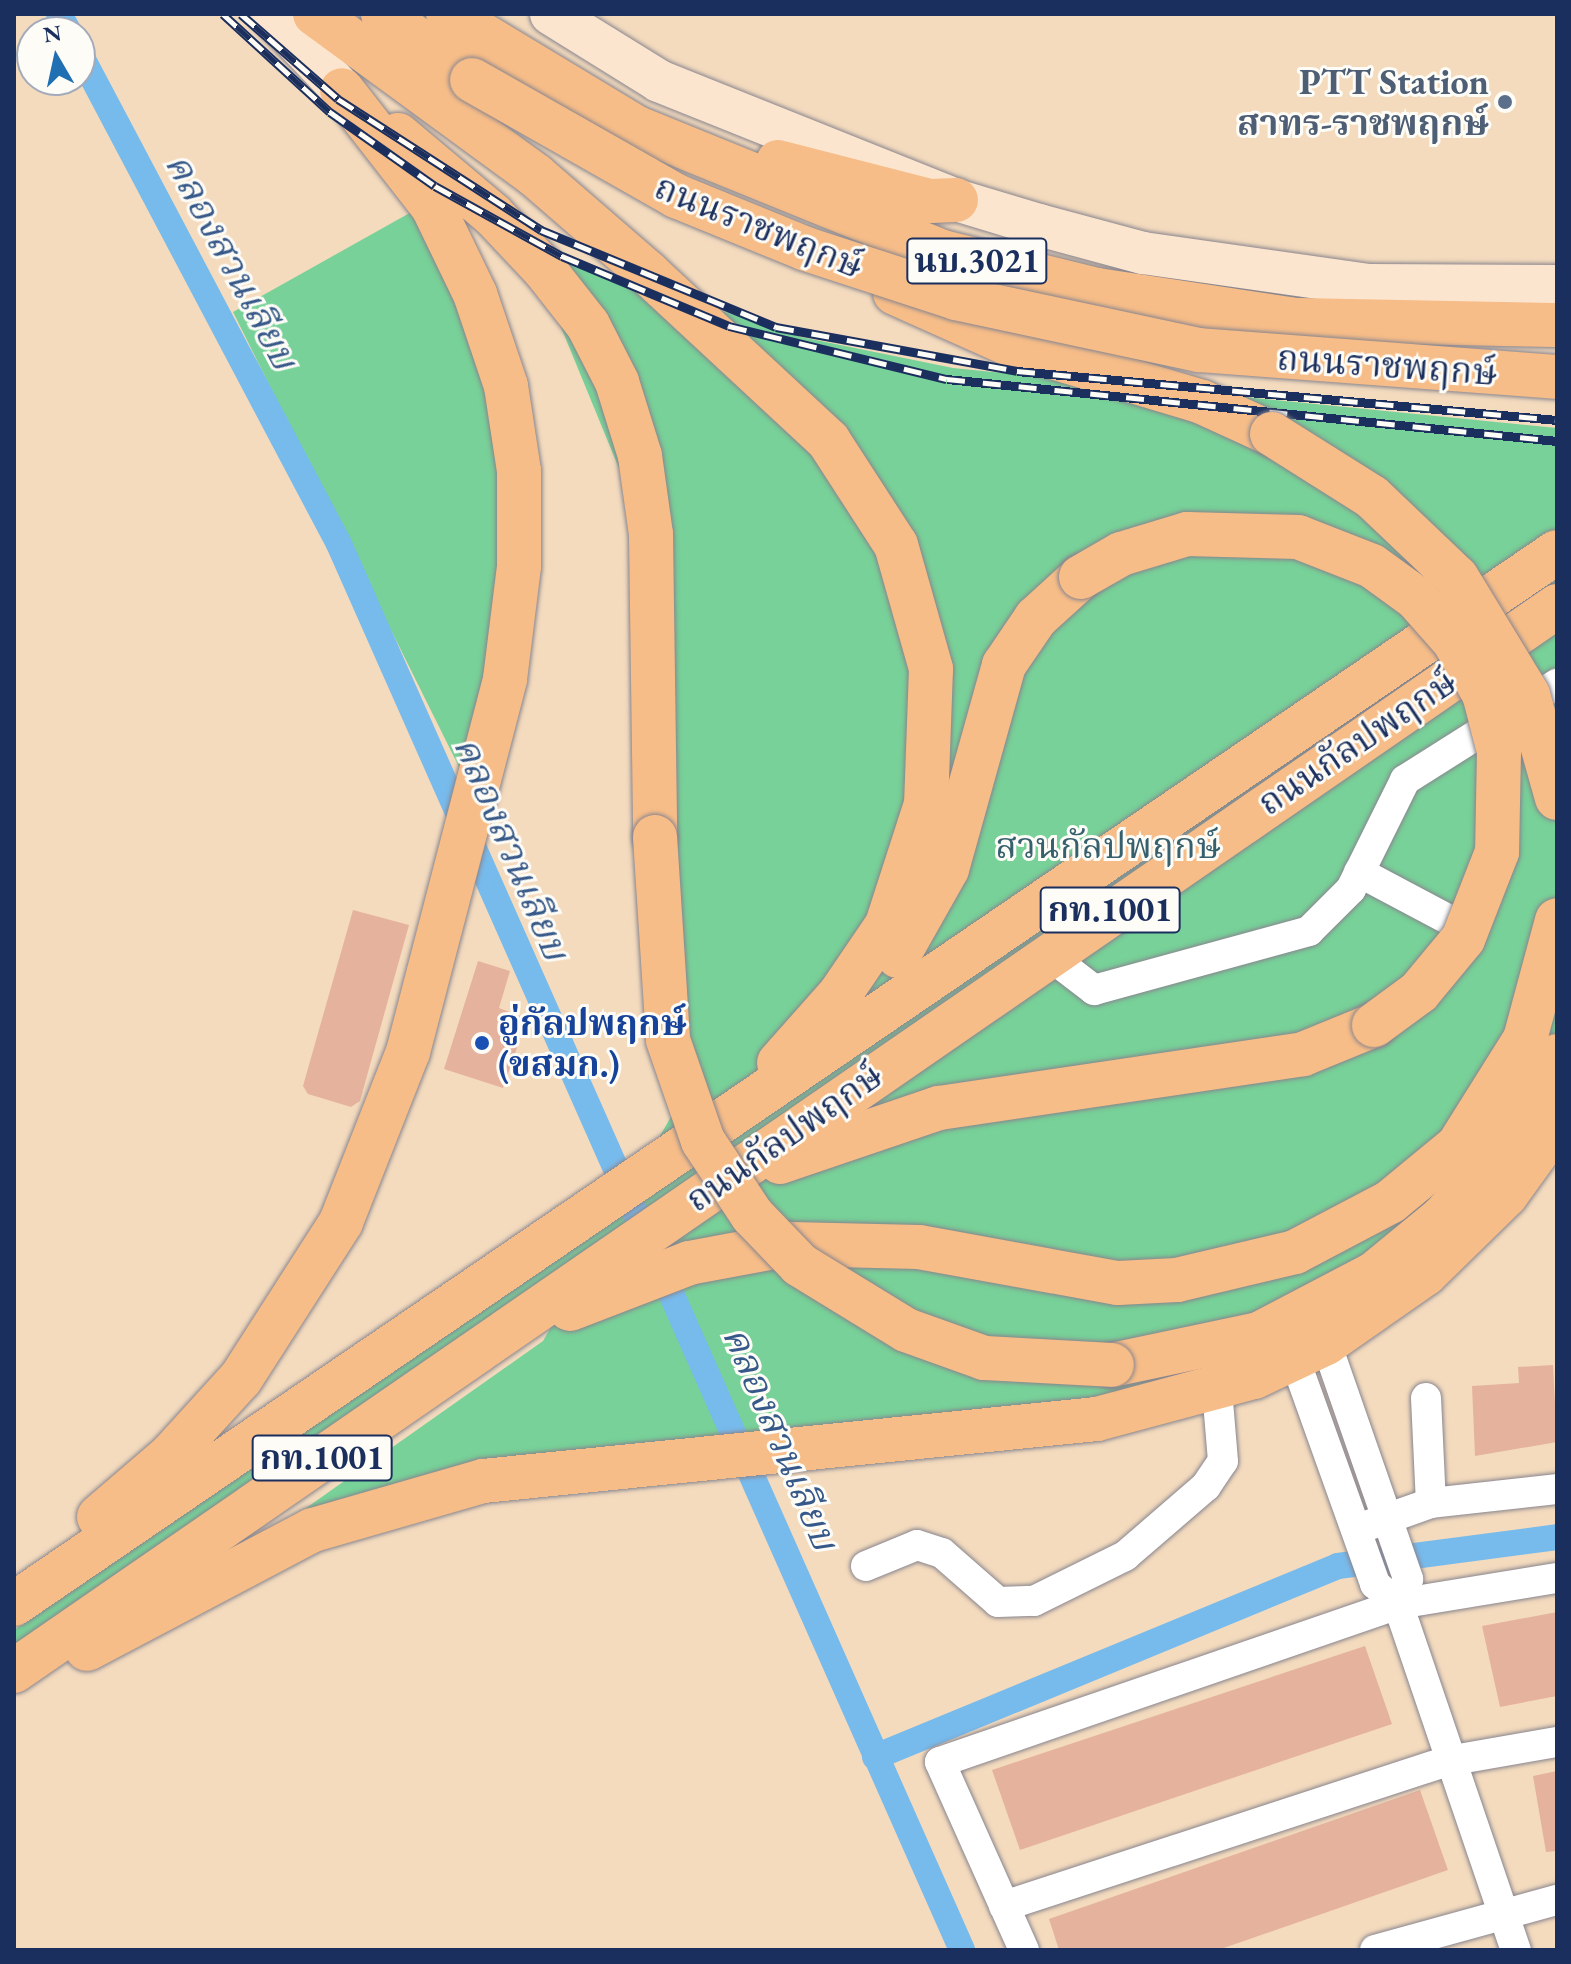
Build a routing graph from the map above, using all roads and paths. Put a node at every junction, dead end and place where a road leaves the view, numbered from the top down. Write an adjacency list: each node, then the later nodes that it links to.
1 (270, 14): 6 (main road)
2 (315, 14): 22 (main road)
3 (383, 14): 12 (main road, ถนนราชพฤกษ์ / นบ.3021, bridge)
4 (448, 14): 7 (main road, ถนนราชพฤกษ์ / นบ.3021)
5 (551, 14): 9 (main road, นบ.3021)
6 (342, 90): 21 (main road, bridge); 35 (main road)
7 (572, 96): 8 (main road, ถนนราชพฤกษ์ / นบ.3021); 16 (main road, bridge)
8 (700, 157): 9 (main road); 11 (main road, ถนนราชพฤกษ์ / นบ.3021)
9 (956, 200): 10 (main road, นบ.3021)
10 (1557, 286)
11 (1557, 325)
12 (1557, 377)
13 (1557, 552): 22 (main road, ถนนกัลปพฤกษ์ / กท.1001)
14 (1557, 606): 20 (main road, ถนนกัลปพฤกษ์ / กท.1001)
15 (1557, 684): 17 (street)
16 (1557, 798)
17 (1359, 872): 19 (street); 20 (street)
18 (1557, 920): 25 (main road)
19 (1453, 922)
20 (1046, 953): 24 (main road, ถนนกัลปพฤกษ์ / กท.1001)
21 (1557, 1056)
22 (732, 1115): 24 (main road, bridge); 37 (main road, ถนนกัลปพฤกษ์ / กท.1001)
23 (1557, 1124): 26 (main road)
24 (678, 1210): 25 (main road, ถนนกัลปพฤกษ์ / กท.1001)
25 (637, 1261): 38 (main road, กท.1001)
26 (1310, 1351): 27 (main road); 31 (street); 32 (street)
27 (1217, 1390): 33 (street); 39 (main road)
28 (1426, 1398): 30 (street)
29 (1557, 1489): 30 (street)
30 (1431, 1503): 31 (street)
31 (1391, 1528): 32 (street); 36 (street)
32 (1358, 1538): 36 (street)
33 (866, 1566)
34 (1557, 1578): 36 (street)
35 (14, 1581)
36 (1403, 1592): 41 (street); 43 (street)
37 (14, 1604)
38 (14, 1671)
39 (14, 1688)
40 (1557, 1742): 41 (street)
41 (1448, 1761): 43 (street); 44 (street)
42 (1557, 1900): 44 (street)
43 (1004, 1906): 45 (street)
44 (1501, 1910): 46 (street); 47 (street)
45 (1024, 1950)
46 (1375, 1950)
47 (1516, 1950)

